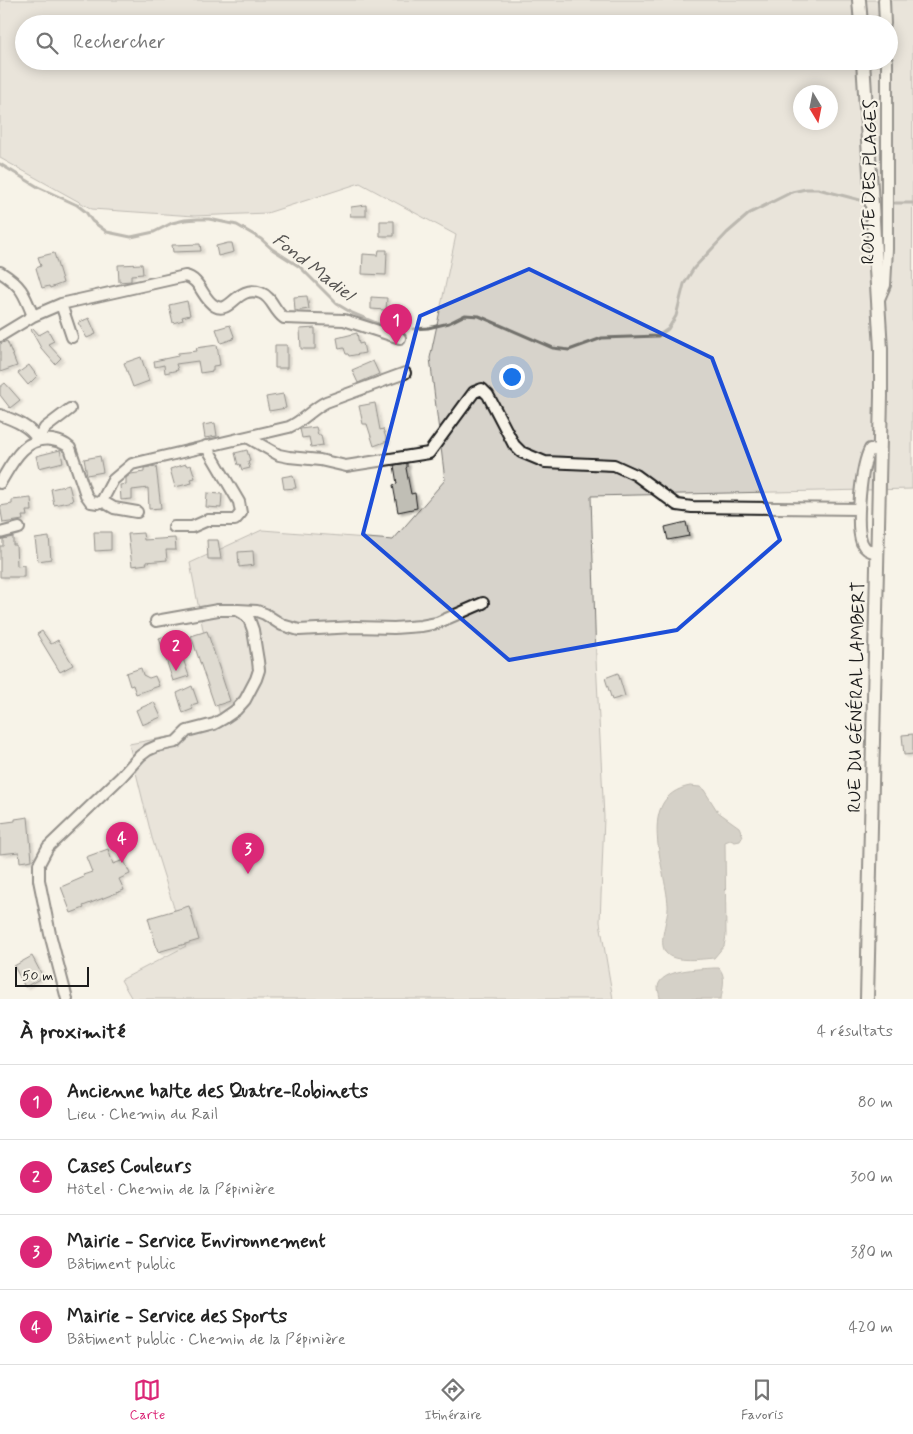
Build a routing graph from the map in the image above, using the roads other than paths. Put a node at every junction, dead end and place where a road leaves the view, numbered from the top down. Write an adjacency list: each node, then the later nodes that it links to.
1 (859, 0): 3 (main road)
2 (884, 0): 4 (street)
3 (860, 15)
4 (885, 15)
5 (864, 70): 8 (main road, ROUTE DES PLAGES)
6 (887, 70): 8 (street, ROUTE DES PLAGES)
7 (0, 272): 10 (street)
8 (878, 303): 15 (main road, ROUTE DES PLAGES)
9 (61, 304): 10 (street); 12 (street); 13 (street)
10 (33, 316): 11 (street)
11 (0, 336)
12 (72, 337)
13 (400, 338)
14 (405, 374): 18 (street)
15 (881, 396): 21 (main road, RUE DU GÉNÉRAL LAMBERT)
16 (70, 409): 19 (street)
17 (0, 415): 19 (street)
18 (247, 437): 20 (street); 24 (street)
19 (38, 440): 22 (street); 23 (street)
20 (206, 446): 23 (street); 28 (street)
21 (880, 451): 24 (street); 31 (main road, RUE DU GÉNÉRAL LAMBERT)
22 (0, 483)
23 (102, 501): 25 (street)
24 (860, 509): 31 (street)
25 (137, 512)
26 (0, 522): 27 (street)
27 (0, 527)
28 (174, 527)
29 (19, 528): 30 (street)
30 (0, 533)
31 (878, 554): 36 (main road, RUE DU GÉNÉRAL LAMBERT)
32 (483, 602): 33 (street)
33 (237, 610): 34 (street); 35 (street)
34 (156, 621)
35 (67, 999)
36 (867, 999)

